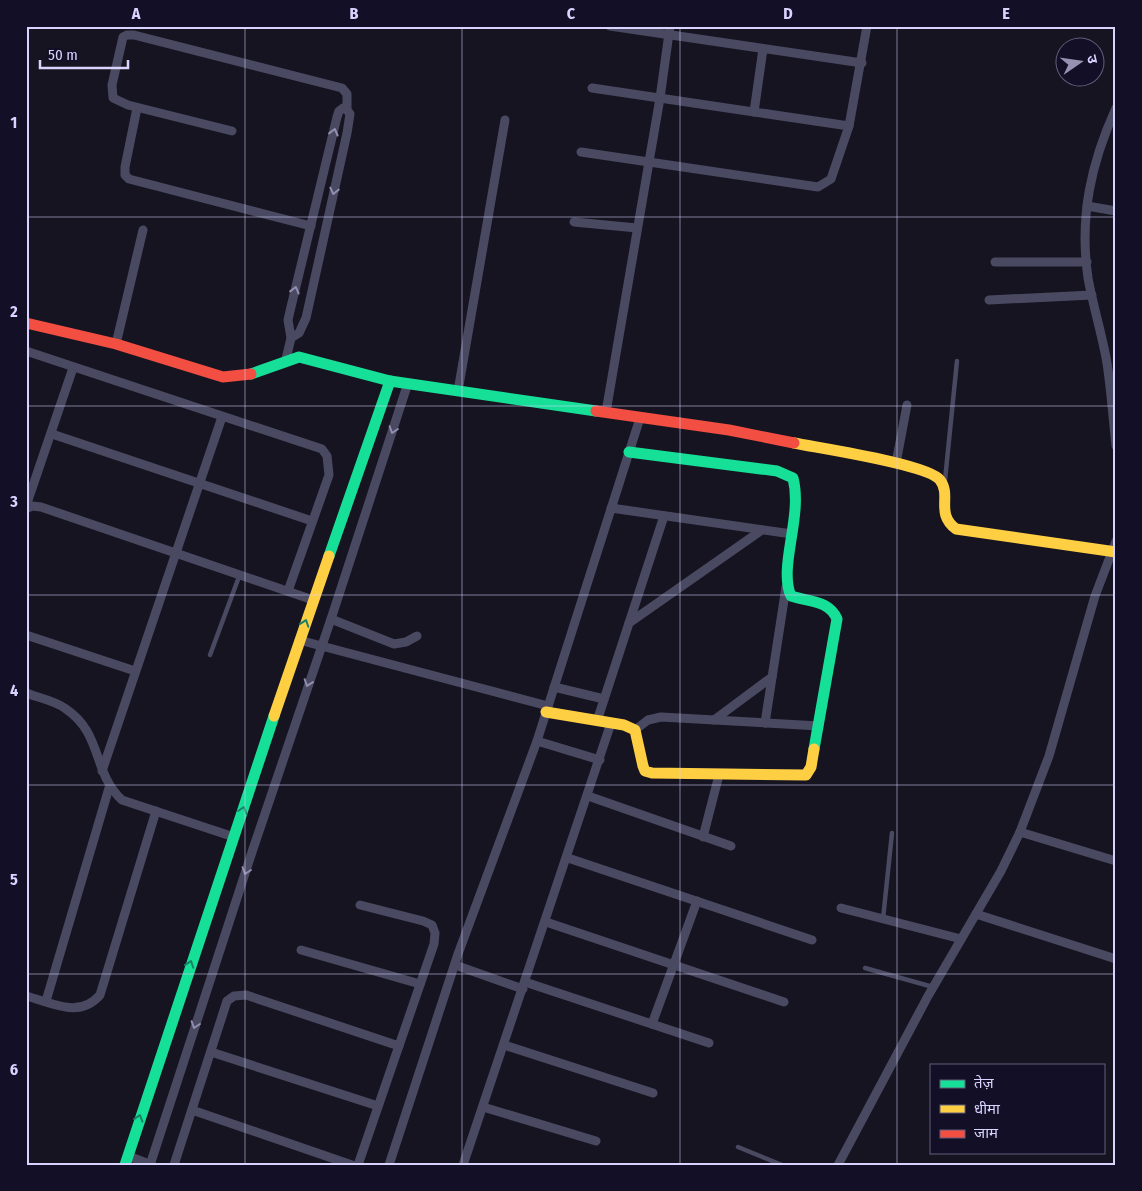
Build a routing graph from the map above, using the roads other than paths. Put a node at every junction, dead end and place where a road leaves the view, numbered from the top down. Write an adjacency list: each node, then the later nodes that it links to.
1 (610, 26): 3 (street)
2 (867, 26): 5 (street)
3 (670, 31): 4 (street); 7 (street)
4 (764, 49): 5 (street); 11 (street)
5 (862, 63): 13 (street)
6 (592, 88): 7 (street)
7 (660, 98): 11 (street); 16 (street)
8 (137, 108): 10 (street); 14 (street); 20 (street)
9 (1116, 108): 17 (street)
10 (347, 110): 20 (street, one-way to 10); 28 (street, one-way to 28)
11 (754, 112): 13 (street)
12 (505, 120): 36 (street)
13 (849, 126): 16 (street)
14 (232, 131)
15 (581, 152): 16 (street)
16 (648, 164): 21 (street)
17 (1087, 206): 18 (street); 24 (street)
18 (1116, 211)
19 (574, 222): 21 (street)
20 (311, 226): 28 (street, one-way to 20)
21 (637, 228): 38 (street)
22 (143, 230): 29 (street)
23 (995, 262): 24 (street)
24 (1087, 262): 25 (street)
25 (1092, 295): 26 (street); 42 (street)
26 (989, 300)
27 (26, 323): 29 (street)
28 (291, 338): 31 (street)
29 (116, 344): 31 (street)
30 (26, 351): 33 (street)
31 (286, 359): 34 (street)
32 (957, 361): 46 (lane)
33 (73, 368): 39 (street); 41 (street)
34 (390, 381): 35 (street); 58 (street)
35 (408, 383): 36 (street); 59 (street, one-way to 59)
36 (458, 391): 38 (street)
37 (907, 405): 44 (street)
38 (606, 412): 40 (street)
39 (222, 417): 45 (street); 50 (street)
40 (640, 418): 43 (street); 44 (street)
41 (52, 434): 45 (street); 47 (street)
42 (1116, 446)
43 (630, 452): 48 (street); 52 (street)
44 (896, 463): 46 (street)
45 (199, 484): 50 (street); 54 (street)
46 (944, 492): 53 (street)
47 (26, 507): 54 (street)
48 (611, 508): 49 (street); 68 (street)
49 (664, 516): 51 (street); 60 (street)
50 (312, 520): 57 (street)
51 (762, 530): 52 (street); 60 (street)
52 (792, 534): 56 (street)
53 (1115, 548): 85 (street)
54 (175, 552): 55 (street); 66 (street)
55 (240, 574): 57 (street); 65 (lane)
56 (786, 585): 67 (street); 76 (street)
57 (288, 591): 58 (street)
58 (313, 600): 63 (street, one-way to 58)
59 (331, 619): 62 (street); 64 (street)
60 (629, 622): 70 (street)
61 (26, 634): 66 (street)
62 (418, 636)
63 (299, 640): 64 (street); 88 (street, one-way to 63)
64 (321, 647): 71 (street); 123 (street, one-way to 123)
65 (210, 655)
66 (135, 671): 80 (street)
67 (772, 677): 72 (street); 75 (street)
68 (554, 687): 70 (street); 71 (street)
69 (26, 693): 80 (street)
70 (604, 700): 73 (street)
71 (547, 709): 73 (street); 78 (street)
72 (714, 720): 75 (street); 77 (street)
73 (597, 721): 74 (street)
74 (611, 723): 77 (street); 79 (street)
75 (765, 723): 76 (street)
76 (819, 726): 81 (street)
77 (635, 730): 81 (street)
78 (537, 741): 79 (street); 102 (street)
79 (600, 760): 83 (street)
80 (102, 772): 82 (street)
81 (719, 775): 87 (street)
82 (109, 788): 84 (street); 109 (street)
83 (588, 796): 87 (street); 90 (street)
84 (156, 811): 88 (street); 109 (street)
85 (1020, 832): 91 (street); 95 (street)
86 (892, 833): 96 (lane)
87 (703, 836): 89 (street)
88 (234, 837): 122 (street, one-way to 88)
89 (731, 846)
90 (568, 858): 92 (street); 97 (street)
91 (1116, 861)
92 (697, 901): 99 (street); 103 (street)
93 (360, 905): 105 (street)
94 (841, 908): 96 (street)
95 (976, 914): 98 (street); 101 (street)
96 (883, 919): 98 (street)
97 (546, 922): 103 (street); 106 (street)
98 (961, 939): 107 (street)
99 (812, 940)
100 (301, 950): 105 (street)
101 (1116, 959)
102 (455, 965): 106 (street); 127 (street)
103 (674, 965): 110 (street); 111 (street)
104 (865, 968): 107 (lane)
105 (420, 984): 114 (street)
106 (524, 986): 111 (street); 113 (street)
107 (933, 987): 130 (street)
108 (26, 996): 109 (street)
109 (46, 1001)
110 (784, 1002)
111 (652, 1024): 112 (street)
112 (709, 1043)
113 (504, 1045): 116 (street); 118 (street)
114 (399, 1046): 115 (street); 117 (street)
115 (210, 1052): 117 (street); 119 (street)
116 (653, 1093)
117 (378, 1106): 126 (street)
118 (483, 1107): 120 (street); 128 (street)
119 (192, 1110): 124 (street); 125 (street)
120 (596, 1142)
121 (738, 1147): 129 (lane)
122 (126, 1160): 123 (street)
123 (151, 1165)
124 (174, 1165)
125 (352, 1165)
126 (358, 1165)
127 (388, 1165)
128 (463, 1165)
129 (782, 1165)
130 (838, 1165)

